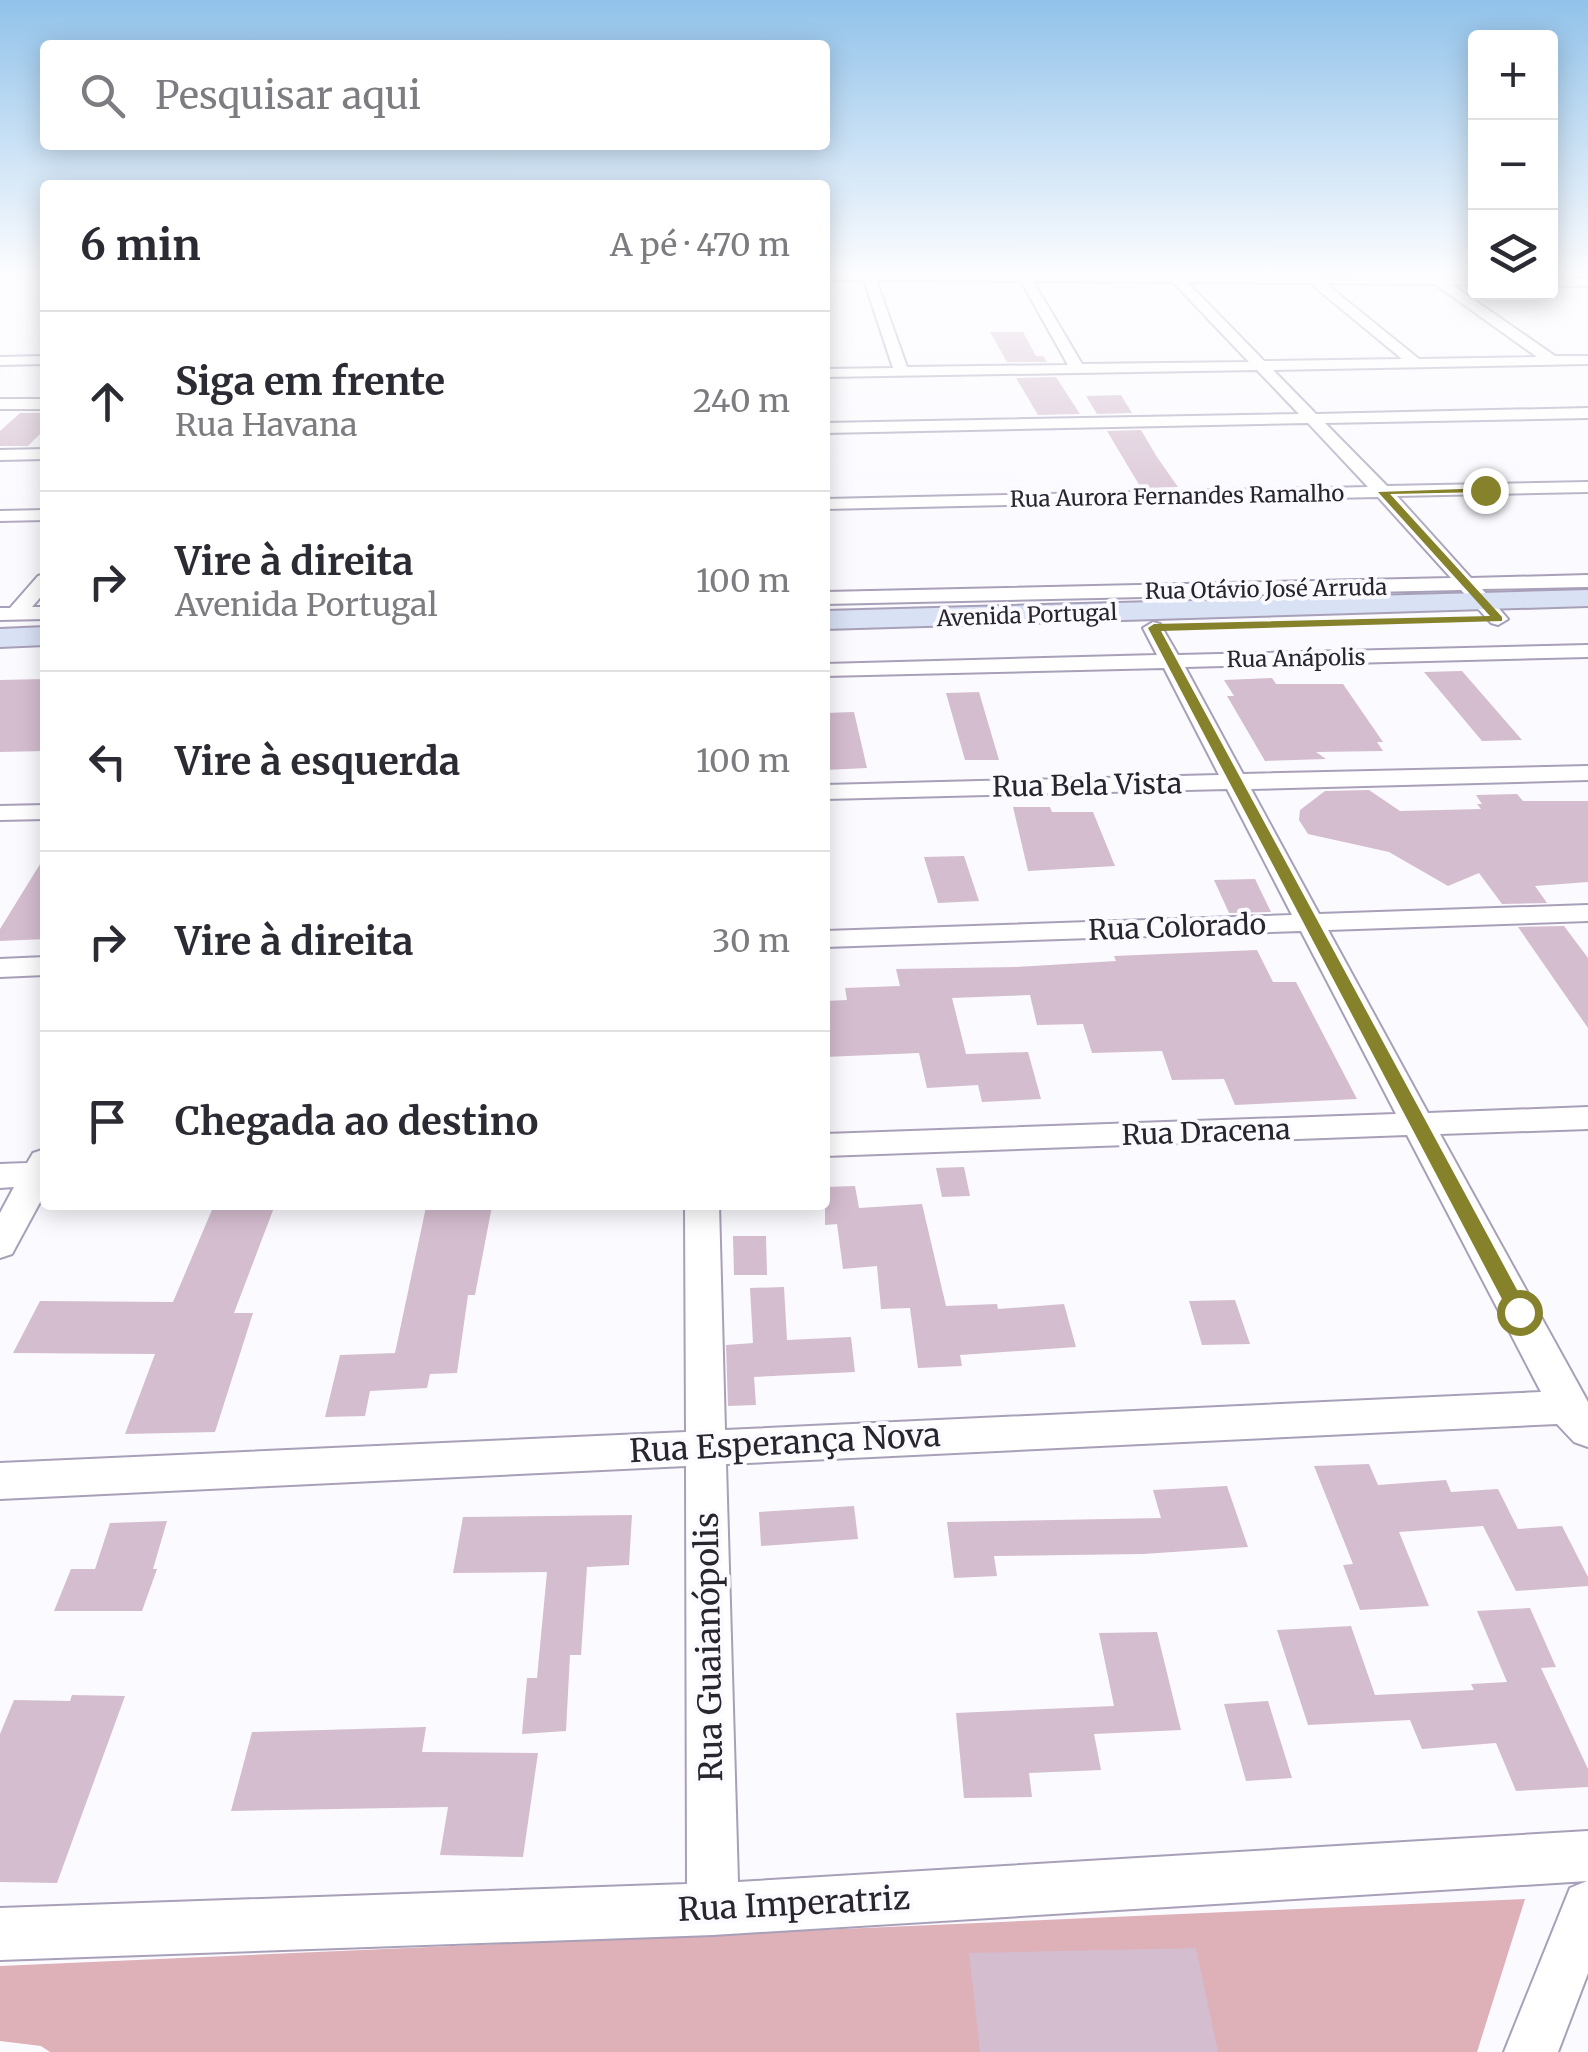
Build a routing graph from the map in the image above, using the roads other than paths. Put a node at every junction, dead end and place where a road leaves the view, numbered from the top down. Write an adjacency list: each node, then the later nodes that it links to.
1 (900, 367): 5 (street)
2 (1217, 367): 4 (street)
3 (1265, 367): 10 (street)
4 (1078, 369): 5 (street)
5 (902, 372): 6 (street)
6 (830, 373)
7 (0, 404): 8 (street)
8 (40, 404)
9 (1588, 413): 10 (street)
10 (1311, 418): 11 (street); 15 (street)
11 (830, 428)
12 (0, 454): 13 (street)
13 (40, 454)
14 (1588, 487): 15 (street, Rua Aurora Fernandes Ramalho)
15 (1383, 492): 16 (street, Rua Aurora Fernandes Ramalho); 23 (street)
16 (830, 504)
17 (40, 515): 18 (street)
18 (0, 516)
19 (1588, 582): 23 (street, Rua Otávio José Arruda)
20 (40, 585): 27 (street)
21 (830, 598): 23 (street, Rua Otávio José Arruda)
22 (1588, 598): 23 (main road, Avenida Portugal)
23 (1481, 602): 25 (main road, Avenida Portugal); 26 (main road, Avenida Portugal); 28 (main road, Avenida Portugal)
24 (40, 615): 27 (street)
25 (1588, 616)
26 (830, 620)
27 (5, 622): 29 (main road)
28 (1154, 628): 30 (main road, Avenida Portugal); 34 (street)
29 (40, 634)
30 (830, 636)
31 (1588, 651): 34 (street, Rua Anápolis)
32 (0, 654): 33 (main road)
33 (40, 654)
34 (1172, 661): 35 (street, Rua Anápolis); 37 (street)
35 (830, 670)
36 (1588, 772): 37 (street, Rua Bela Vista)
37 (1236, 782): 38 (street, Rua Bela Vista); 42 (street)
38 (830, 792)
39 (40, 812): 40 (street)
40 (0, 813)
41 (1588, 914): 42 (street, Rua Colorado)
42 (1311, 923): 43 (street, Rua Colorado); 47 (street)
43 (830, 939)
44 (40, 966): 45 (street)
45 (0, 968)
46 (1588, 1118): 47 (street, Rua Dracena)
47 (1418, 1124): 48 (street, Rua Dracena); 54 (street)
48 (830, 1145)
49 (40, 1170): 51 (street)
50 (40, 1175): 53 (street)
51 (0, 1176)
52 (702, 1210): 55 (street, Rua Guaianópolis)
53 (0, 1245)
54 (1579, 1418): 55 (street, Rua Esperança Nova); 56 (street)
55 (706, 1447): 57 (street, Rua Esperança Nova); 60 (street, Rua Guaianópolis)
56 (1588, 1447)
57 (0, 1481)
58 (1588, 1856): 60 (street, Rua Imperatriz)
59 (1588, 1906): 62 (street)
60 (713, 1909): 61 (street, Rua Imperatriz)
61 (0, 1934)
62 (1531, 2052)

